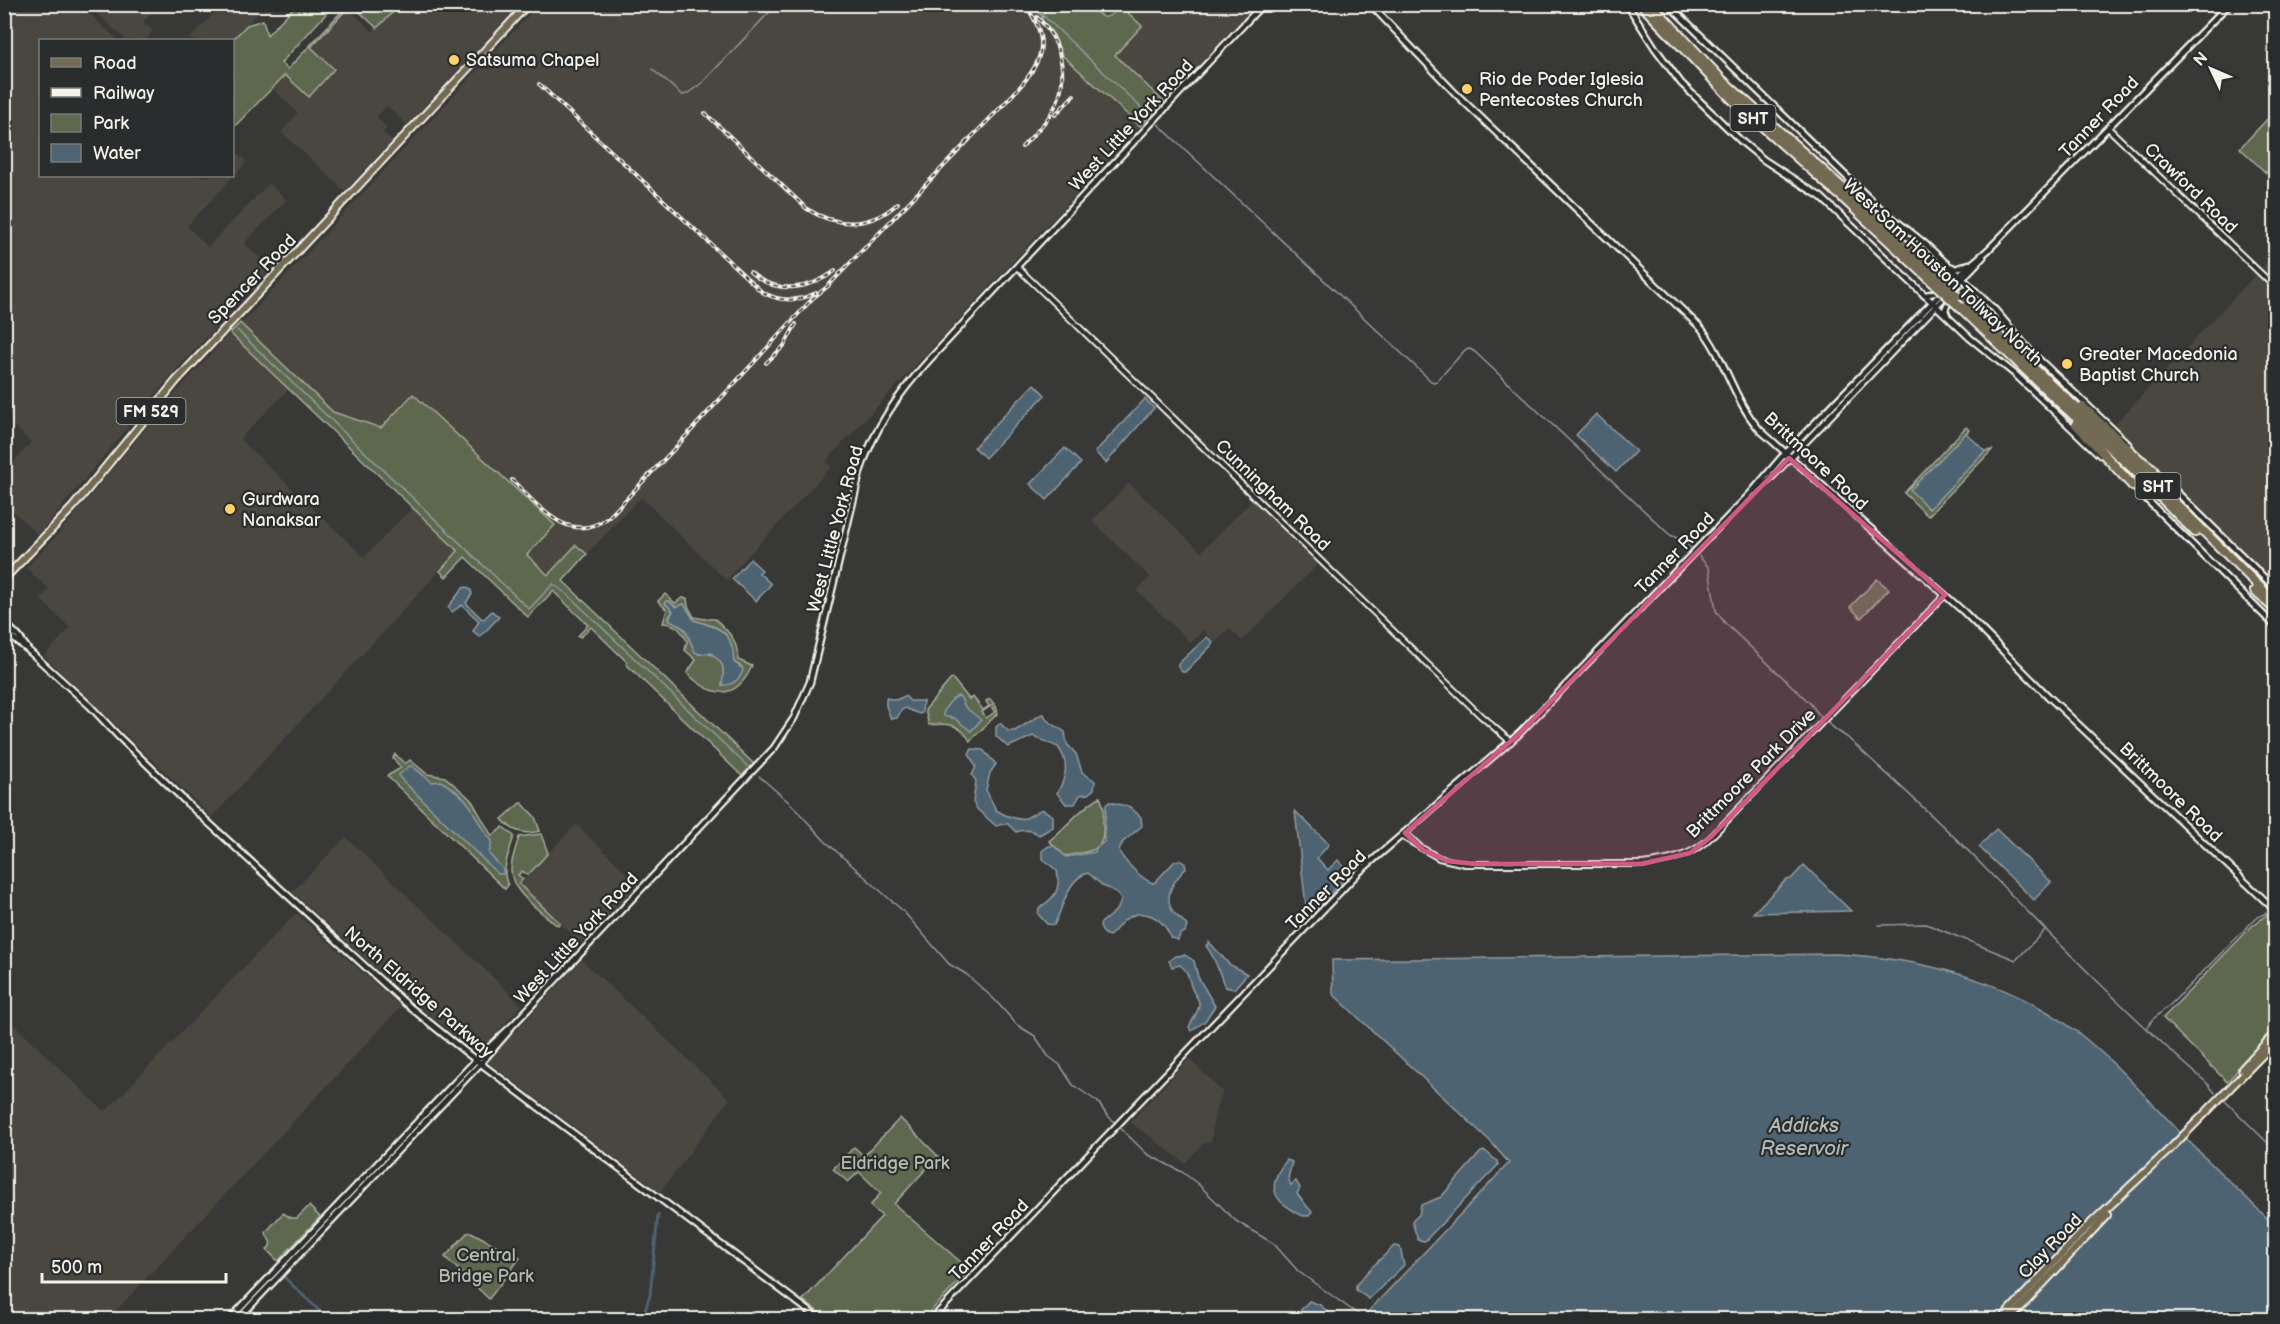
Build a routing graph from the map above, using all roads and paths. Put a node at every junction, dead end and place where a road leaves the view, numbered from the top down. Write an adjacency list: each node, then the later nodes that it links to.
1 (528, 4): 30 (main road, Spencer Road / FM 529)
2 (1263, 4): 14 (main road, West Little York Road)
3 (1370, 4): 27 (main road, Brittmoore Road)
4 (1627, 4): 19 (main road)
5 (1639, 4): 16 (highway, West Sam Houston Tollway North / SHT)
6 (1651, 4): 9 (highway, West Sam Houston Tollway North / SHT)
7 (1668, 4): 13 (main road)
8 (2229, 4): 10 (main road, Tanner Road)
9 (1687, 43): 11 (highway, SHT); 11 (highway, West Sam Houston Tollway North / SHT)
10 (2108, 128): 12 (main road, Tanner Road); 17 (street, Crawford Road)
11 (1860, 204): 16 (highway, West Sam Houston Tollway North / SHT)
12 (1977, 261): 13 (main road); 15 (main road, Tanner Road); 18 (main road)
13 (1947, 264): 15 (main road); 19 (main road)
14 (1017, 267): 39 (street, Cunningham Road); 44 (main road, West Little York Road)
15 (1961, 277): 18 (main road); 21 (main road, Tanner Road)
16 (1936, 280): 20 (highway, West Sam Houston Tollway North / SHT, bridge)
17 (2276, 288)
18 (1973, 289): 22 (main road); 28 (main road)
19 (1924, 295): 21 (main road); 23 (main road)
20 (1960, 303): 25 (highway, West Sam Houston Tollway North / SHT); 26 (highway, West Sam Houston Tollway North / SHT)
21 (1934, 304): 22 (main road); 23 (main road, Tanner Road); 24 (main road, Tanner Road)
22 (1948, 317): 24 (main road); 29 (main road)
23 (1914, 321): 27 (main road, Tanner Road)
24 (1911, 333): 27 (main road, Tanner Road)
25 (2012, 348): 28 (highway); 33 (highway, West Sam Houston Tollway North / SHT)
26 (2059, 402): 29 (highway); 34 (highway, West Sam Houston Tollway North / SHT)
27 (1787, 456): 32 (main road, Brittmoore Road); 39 (main road, Tanner Road)
28 (2153, 469): 31 (main road)
29 (2133, 486): 36 (main road)
30 (4, 579)
31 (2276, 589)
32 (1945, 595): 40 (street, Brittmoore Park Drive); 41 (main road, Brittmoore Road)
33 (2276, 603)
34 (2276, 610)
35 (4, 622): 38 (main road, North Eldridge Parkway)
36 (2276, 627)
37 (4, 632): 38 (main road, North Eldridge Parkway)
38 (28, 650): 44 (main road, North Eldridge Parkway)
39 (1510, 742): 40 (main road, Tanner Road)
40 (1403, 834): 51 (main road, Tanner Road)
41 (2276, 911)
42 (2276, 1032): 45 (main road, Clay Road)
43 (2276, 1041): 45 (main road, Clay Road)
44 (478, 1062): 47 (main road, West Little York Road); 50 (main road, North Eldridge Parkway)
45 (2221, 1095): 46 (main road, Clay Road)
46 (2059, 1262): 52 (main road, Clay Road); 53 (main road, Clay Road)
47 (278, 1272): 48 (main road, West Little York Road); 49 (main road, West Little York Road)
48 (230, 1320)
49 (237, 1320)
50 (821, 1320)
51 (931, 1320)
52 (2001, 1320)
53 (2009, 1320)

